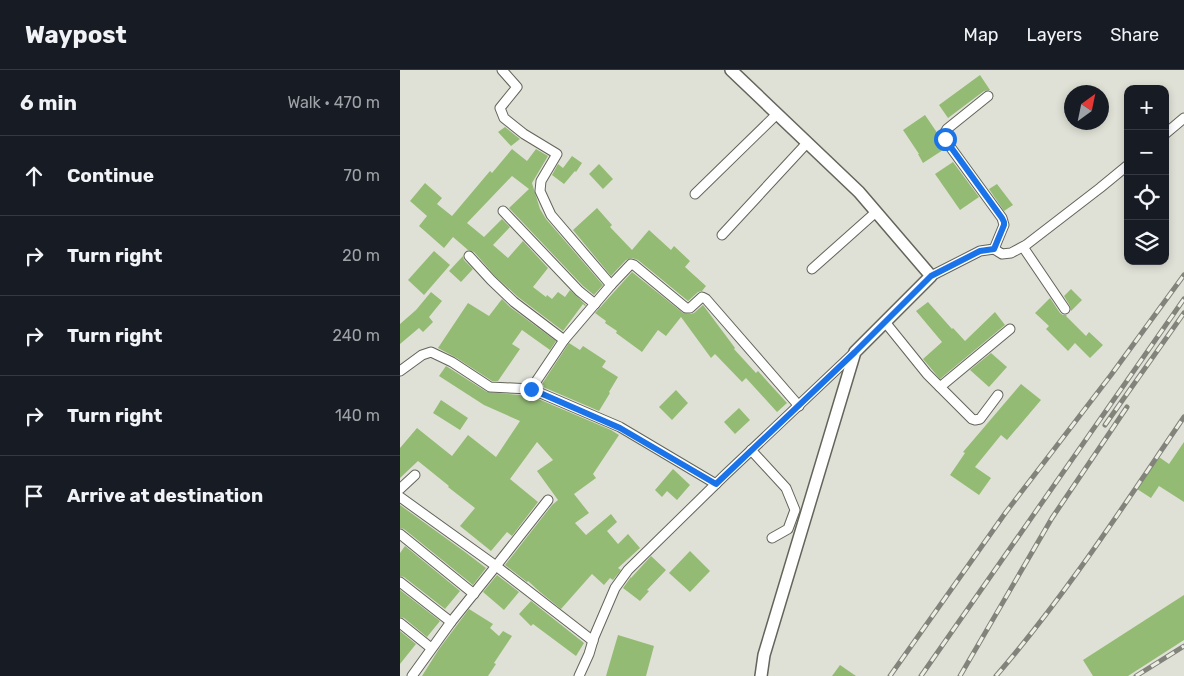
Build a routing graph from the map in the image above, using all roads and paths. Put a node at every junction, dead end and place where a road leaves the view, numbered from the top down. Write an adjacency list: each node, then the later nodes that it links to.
1 (502, 70): 18 (street)
2 (731, 70): 4 (street)
3 (988, 96): 14 (street)
4 (777, 114): 7 (street); 9 (street)
5 (1184, 118): 6 (street)
6 (1169, 131)
7 (807, 142): 11 (street); 12 (street)
8 (1124, 168): 13 (street)
9 (695, 194)
10 (503, 212): 19 (street)
11 (876, 212): 16 (street); 17 (street)
12 (722, 235)
13 (1023, 247): 14 (street); 20 (street)
14 (994, 249): 17 (street)
15 (469, 256): 23 (street)
16 (812, 269)
17 (931, 276): 21 (street)
18 (611, 285): 19 (street); 29 (street)
19 (595, 304): 23 (street)
20 (1065, 309)
21 (885, 322): 24 (street); 26 (street)
22 (1010, 329): 26 (street)
23 (564, 340): 27 (street)
24 (855, 352): 29 (street); 47 (street)
25 (400, 371): 27 (street)
26 (940, 387): 28 (street)
27 (531, 389): 32 (street)
28 (998, 395)
29 (798, 406): 30 (street)
30 (751, 450): 32 (street); 37 (street)
31 (415, 475): 33 (street)
32 (716, 484): 43 (street)
33 (400, 489)
34 (400, 497): 38 (street)
35 (548, 500): 38 (street)
36 (400, 534): 40 (street)
37 (772, 538)
38 (496, 566): 40 (street); 43 (street)
39 (400, 582): 41 (street)
40 (474, 594): 41 (street)
41 (451, 622): 44 (street)
42 (400, 623): 44 (street)
43 (593, 641): 46 (street)
44 (431, 648): 45 (street)
45 (412, 676)
46 (579, 676)
47 (761, 676)

